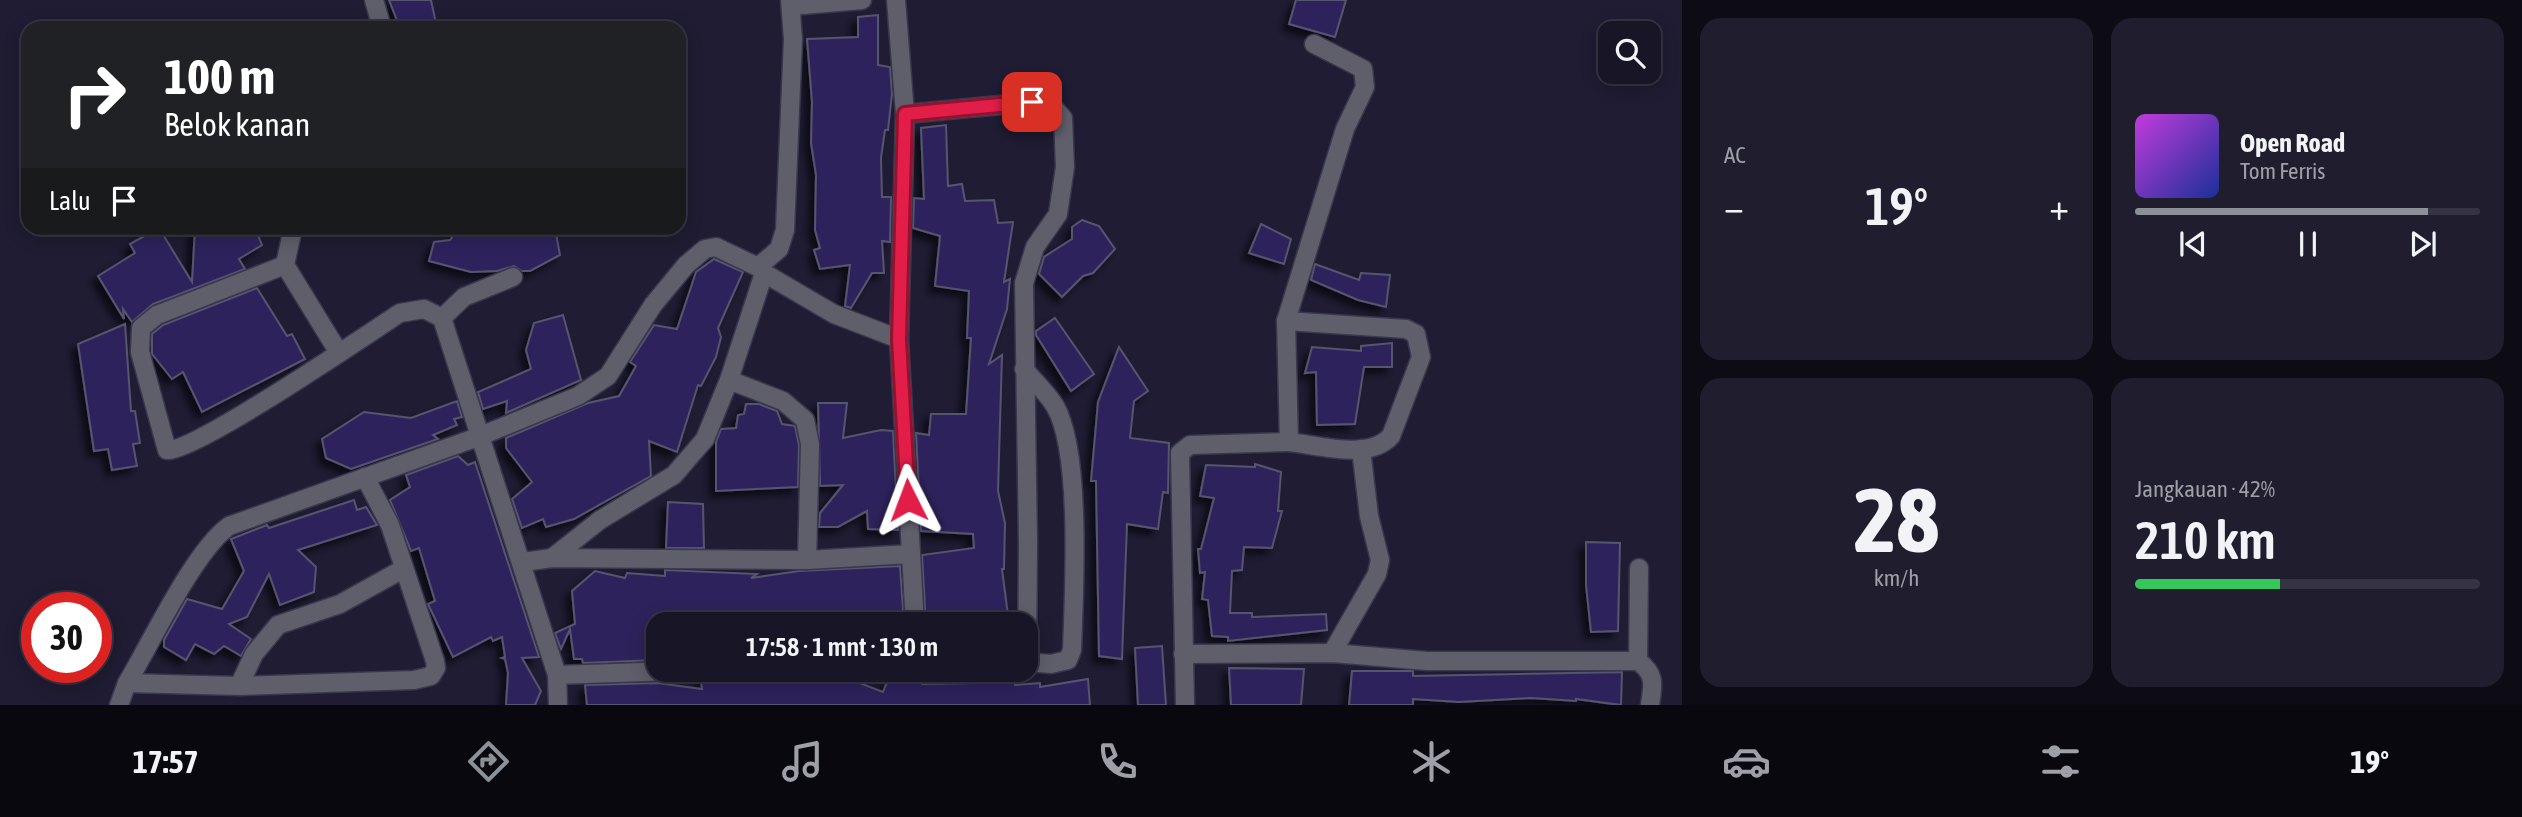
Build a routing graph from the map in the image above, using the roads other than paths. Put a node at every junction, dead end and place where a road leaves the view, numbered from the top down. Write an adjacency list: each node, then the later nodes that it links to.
1 (374, 0): 5 (street)
2 (862, 0): 4 (street)
3 (896, 0): 7 (street)
4 (790, 3): 10 (street)
5 (380, 21)
6 (1314, 44): 13 (street)
7 (905, 114): 14 (street); 16 (street)
8 (291, 235): 9 (street)
9 (285, 265): 15 (street); 15 (street)
10 (761, 270): 14 (street); 17 (street); 18 (street)
11 (513, 277): 12 (street)
12 (442, 318): 15 (street); 18 (street)
13 (1286, 321): 19 (street); 20 (street)
14 (899, 339): 22 (street)
15 (339, 353)
16 (1024, 369): 29 (street); 33 (street)
17 (729, 380): 23 (street); 24 (street)
18 (478, 437): 21 (street); 25 (street)
19 (1289, 442): 20 (street); 31 (street)
20 (1361, 449): 30 (street)
21 (365, 477): 27 (street); 36 (street)
22 (911, 554): 24 (street); 28 (street)
23 (552, 558): 24 (street); 25 (street)
24 (807, 560)
25 (523, 562): 35 (street)
26 (1640, 568): 32 (street)
27 (403, 569): 37 (street); 37 (street)
28 (914, 612)
29 (1027, 612)
30 (1332, 653): 31 (street); 32 (street)
31 (1183, 654): 40 (street)
32 (1637, 661): 41 (street)
33 (1038, 663)
34 (646, 672): 35 (street)
35 (557, 675): 39 (street)
36 (127, 683): 37 (street); 38 (street)
37 (239, 686)
38 (119, 705)
39 (558, 705)
40 (1185, 705)
41 (1650, 705)

